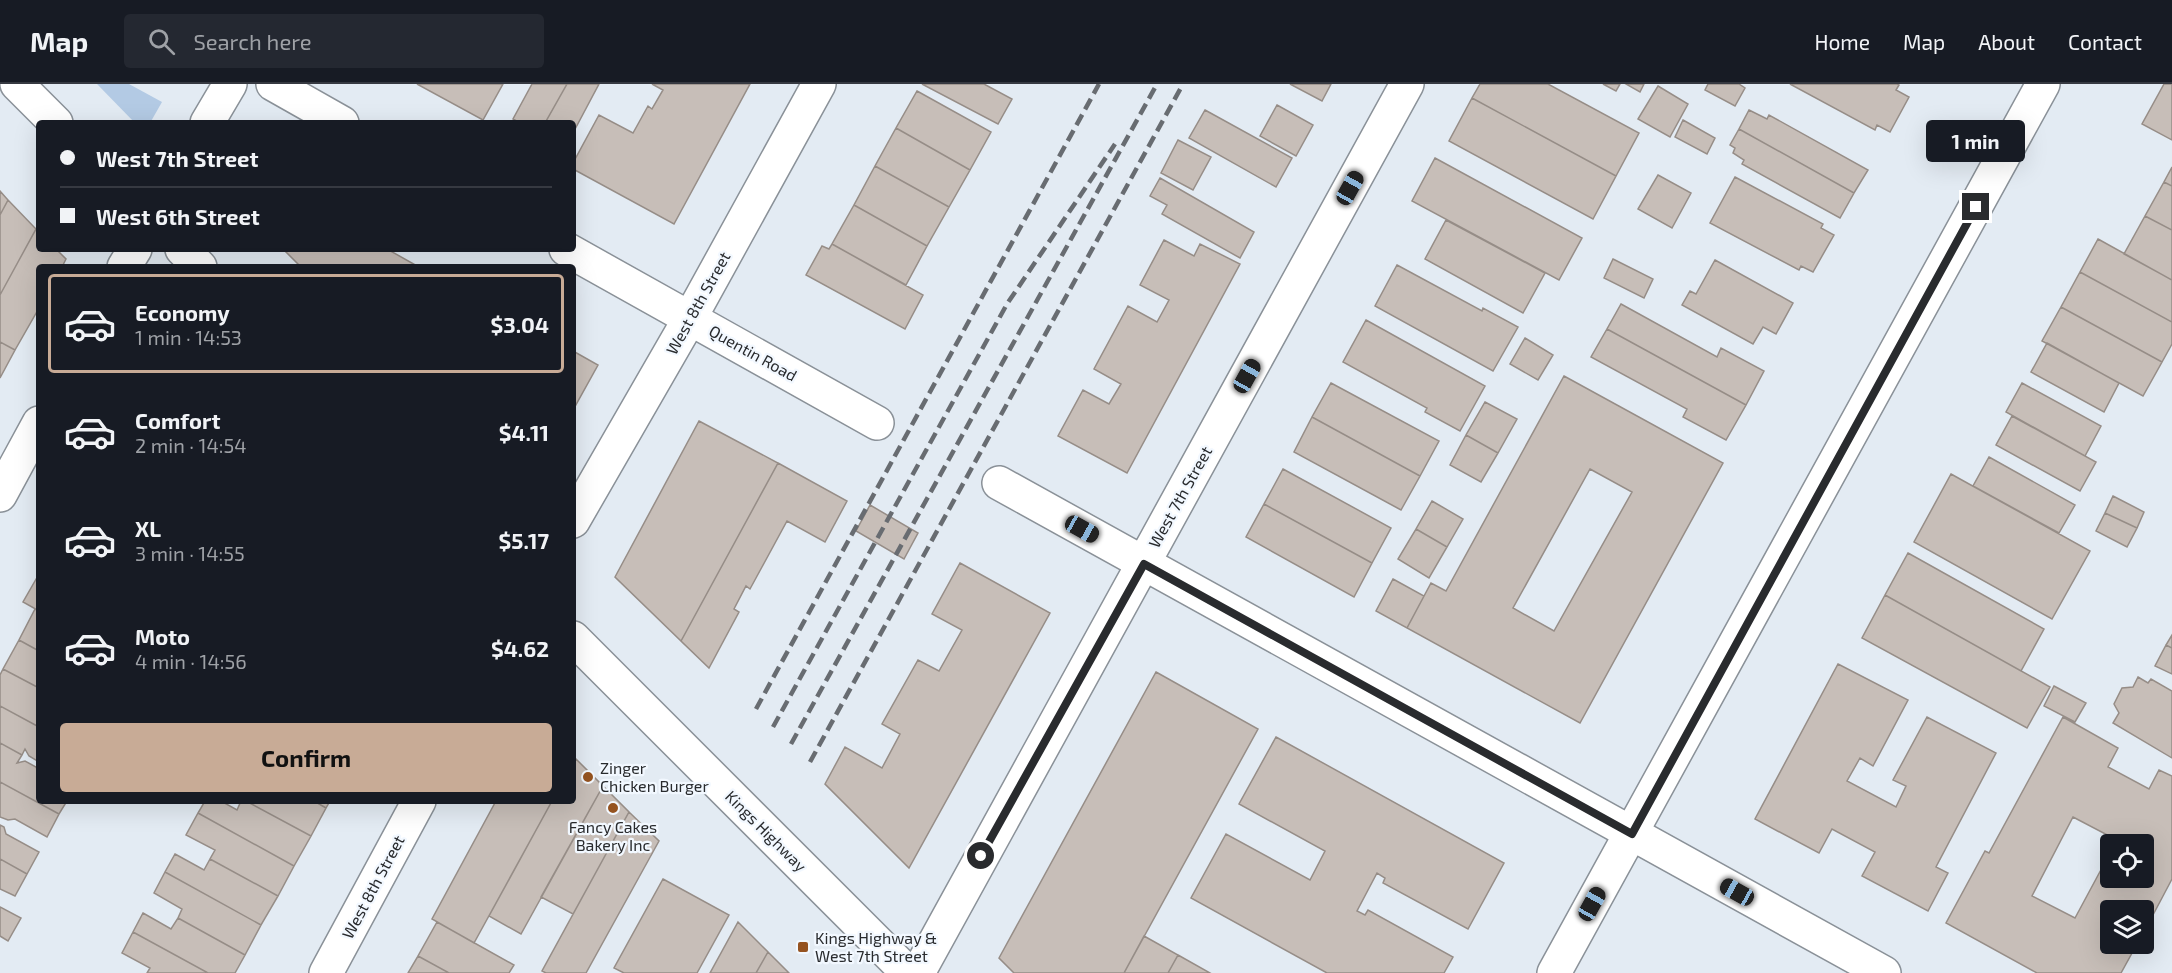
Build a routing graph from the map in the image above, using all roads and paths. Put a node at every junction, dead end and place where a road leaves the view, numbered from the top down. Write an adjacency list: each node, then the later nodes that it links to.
1 (17, 84): 7 (street)
2 (230, 84): 8 (street)
3 (273, 84): 9 (street)
4 (819, 84): 13 (street, West 8th Street)
5 (1407, 84): 19 (street, West 7th Street)
6 (2043, 84): 22 (street)
7 (53, 120)
8 (209, 120)
9 (337, 120)
10 (185, 252): 12 (street)
11 (571, 252): 13 (street, Quentin Road)
12 (197, 264)
13 (690, 318): 14 (street, Quentin Road); 18 (street, West 8th Street)
14 (878, 423)
15 (36, 429): 17 (street)
16 (999, 483): 19 (street)
17 (0, 495)
18 (576, 516)
19 (1144, 564): 22 (street); 25 (street, West 7th Street)
20 (576, 641): 24 (street, Kings Highway)
21 (417, 804): 23 (street, West 8th Street)
22 (1632, 834): 26 (street); 27 (street)
23 (326, 973)
24 (908, 973)
25 (918, 973)
26 (1554, 973)
27 (1884, 973)

